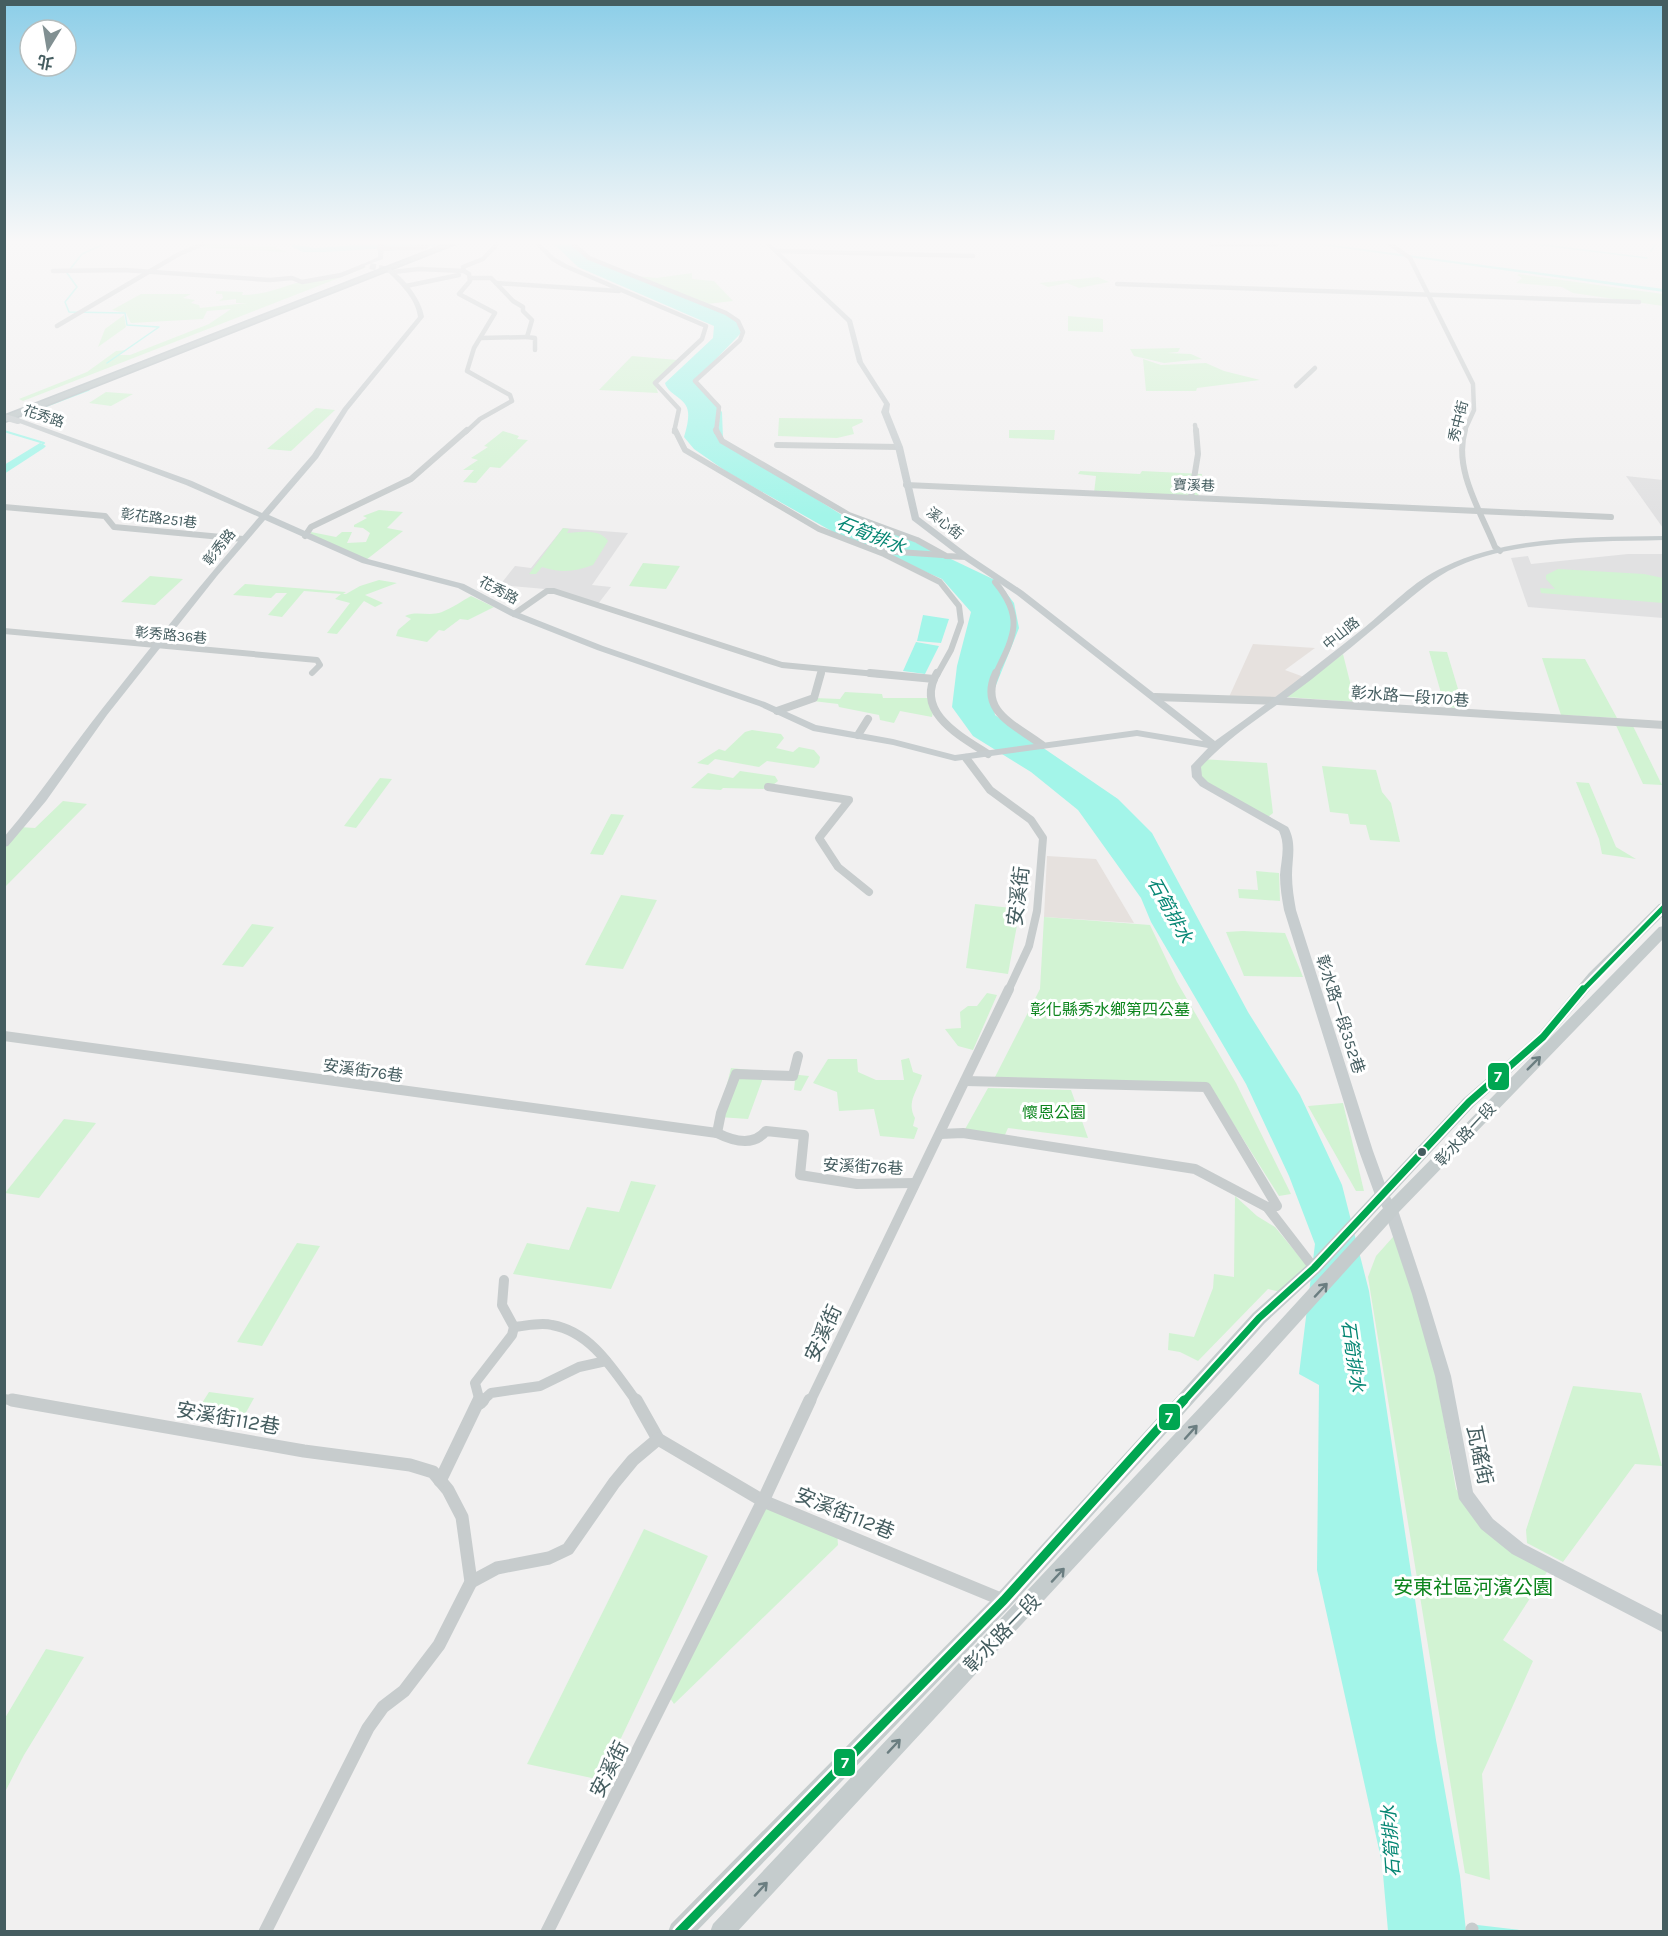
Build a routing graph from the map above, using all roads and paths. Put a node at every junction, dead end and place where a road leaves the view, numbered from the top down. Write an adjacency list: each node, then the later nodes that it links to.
1 (209, 334): 14 (highway)
2 (214, 334): 14 (highway)
3 (407, 334): 22 (street, 彰秀路)
4 (483, 334): 10 (street)
5 (705, 334): 27 (street)
6 (742, 334): 29 (street)
7 (853, 334): 17 (street, 溪心街)
8 (1448, 334): 21 (street, 秀中街)
9 (527, 337): 10 (street); 11 (street)
10 (481, 338): 24 (street)
11 (535, 350)
12 (1315, 368): 13 (street)
13 (1296, 386)
14 (4, 416): 22 (street, 花秀路, bridge)
15 (1194, 425): 19 (street)
16 (777, 446): 17 (street)
17 (899, 447): 18 (street, 溪心街)
18 (906, 485): 19 (street, 寶溪巷); 30 (street, 溪心街)
19 (1191, 497): 21 (street, 寶溪巷)
20 (4, 507): 26 (street, 彰花路251巷)
21 (1481, 511): 23 (street, 寶溪巷); 28 (street, 秀中街)
22 (262, 517): 24 (street, 花秀路); 26 (street, 彰秀路)
23 (1611, 517)
24 (305, 536): 32 (street, 花秀路)
25 (1664, 538): 28 (street, 中山路)
26 (243, 539): 34 (street, 彰秀路)
27 (875, 550): 29 (street); 37 (street)
28 (1500, 551): 39 (street, 中山路)
29 (946, 556): 30 (street)
30 (966, 557): 31 (street, 溪心街)
31 (998, 580): 38 (street, 溪心街); 44 (street)
32 (514, 614): 35 (street); 40 (street, 花秀路)
33 (4, 631): 34 (street, 彰秀路36巷)
34 (160, 646): 36 (street, 彰秀路36巷); 50 (street, 彰秀路)
35 (822, 670): 37 (street); 40 (street)
36 (312, 673)
37 (934, 679): 46 (street)
38 (1155, 696): 39 (street, 彰水路一段170巷); 45 (street, 溪心街)
39 (1278, 701): 42 (street, 彰水路一段170巷); 45 (street, 中山路)
40 (777, 711): 43 (street, 花秀路)
41 (868, 719): 43 (street)
42 (1664, 725)
43 (858, 735): 47 (street, 花秀路)
44 (1042, 745): 45 (street); 46 (street, 花秀路)
45 (1215, 746): 49 (street, 中山路)
46 (988, 754): 47 (street, 花秀路)
47 (966, 758): 56 (street, 安溪街)
48 (768, 787): 51 (street)
49 (1290, 840): 60 (street, 彰水路一段352巷)
50 (4, 844)
51 (869, 892)
52 (1664, 907): 60 (main road, 彰水路一段)
53 (1664, 930): 62 (main road, 彰水路一段, one-way to 53)
54 (4, 1036): 57 (street, 安溪街76巷)
55 (798, 1056): 57 (street)
56 (965, 1081): 58 (street, 安溪街); 61 (street)
57 (717, 1133): 59 (street, 安溪街76巷)
58 (940, 1134): 59 (street, 安溪街); 61 (street)
59 (913, 1183): 71 (street, 安溪街)
60 (1382, 1195): 62 (street, 瓦磘街); 63 (main road, 彰水路一段)
61 (1267, 1207): 63 (street)
62 (1391, 1210): 74 (main road, 彰水路一段, one-way to 62); 75 (street, 瓦磘街)
63 (1314, 1268): 73 (main road, 彰水路一段)
64 (504, 1280): 65 (street)
65 (514, 1327): 66 (street, 安溪街112巷); 68 (street)
66 (606, 1361): 68 (street); 69 (street, 安溪街112巷)
67 (4, 1400): 70 (street, 安溪街112巷)
68 (480, 1403): 70 (street)
69 (658, 1439): 71 (street, 安溪街112巷); 72 (street)
70 (440, 1481): 72 (street, 安溪街112巷)
71 (763, 1500): 73 (street, 安溪街112巷); 77 (street, 安溪街)
72 (471, 1582): 76 (street)
73 (1004, 1600): 74 (street, 安溪街112巷); 78 (main road, 彰水路一段)
74 (1020, 1615): 79 (main road, 彰水路一段, one-way to 74)
75 (1664, 1625)
76 (265, 1932)
77 (547, 1932)
78 (679, 1932)
79 (721, 1932)

